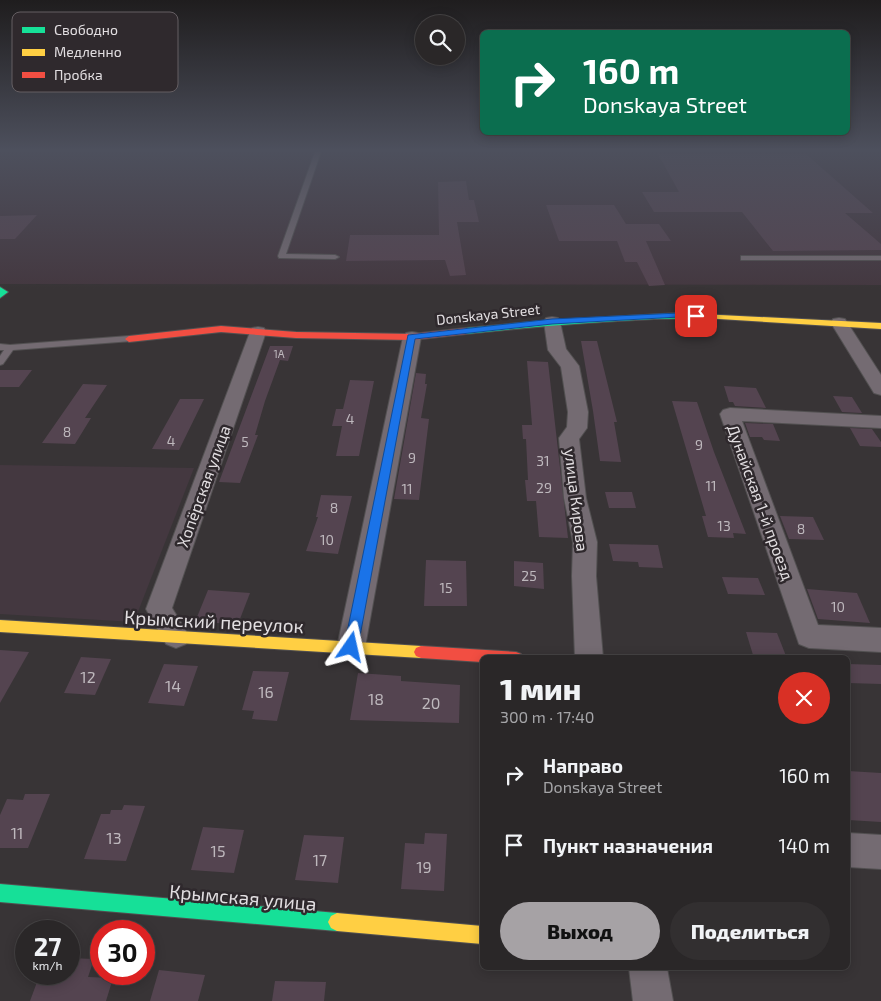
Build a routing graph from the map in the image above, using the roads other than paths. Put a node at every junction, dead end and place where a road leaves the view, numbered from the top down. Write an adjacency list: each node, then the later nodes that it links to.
1 (303, 196): 2 (lane)
2 (335, 256)
3 (744, 258): 4 (lane)
4 (881, 258)
5 (0, 289): 6 (street)
6 (0, 296)
7 (552, 322): 8 (street, Donskaya Street); 11 (street, Donskaya Street); 22 (street, улица Кирова)
8 (839, 323): 9 (street, Donskaya Street); 16 (street)
9 (881, 326)
10 (258, 332): 11 (street, Donskaya Street); 12 (street, Donskaya Street); 19 (street, Хопёрская улица)
11 (412, 337): 21 (street)
12 (129, 339): 14 (lane)
13 (0, 347): 14 (lane)
14 (10, 348): 15 (lane)
15 (0, 362)
16 (881, 388)
17 (881, 422): 20 (street, Дунайская 1-й проезд)
18 (0, 626): 19 (street, Крымский переулок)
19 (176, 636): 21 (street, Крымский переулок)
20 (881, 640)
21 (351, 647): 23 (street, Крымский переулок)
22 (589, 655)
23 (480, 656)
24 (850, 850): 25 (street)
25 (881, 852)
26 (0, 893): 27 (street, Крымская улица)
27 (480, 935)
28 (648, 970): 29 (street)
29 (653, 1001)

